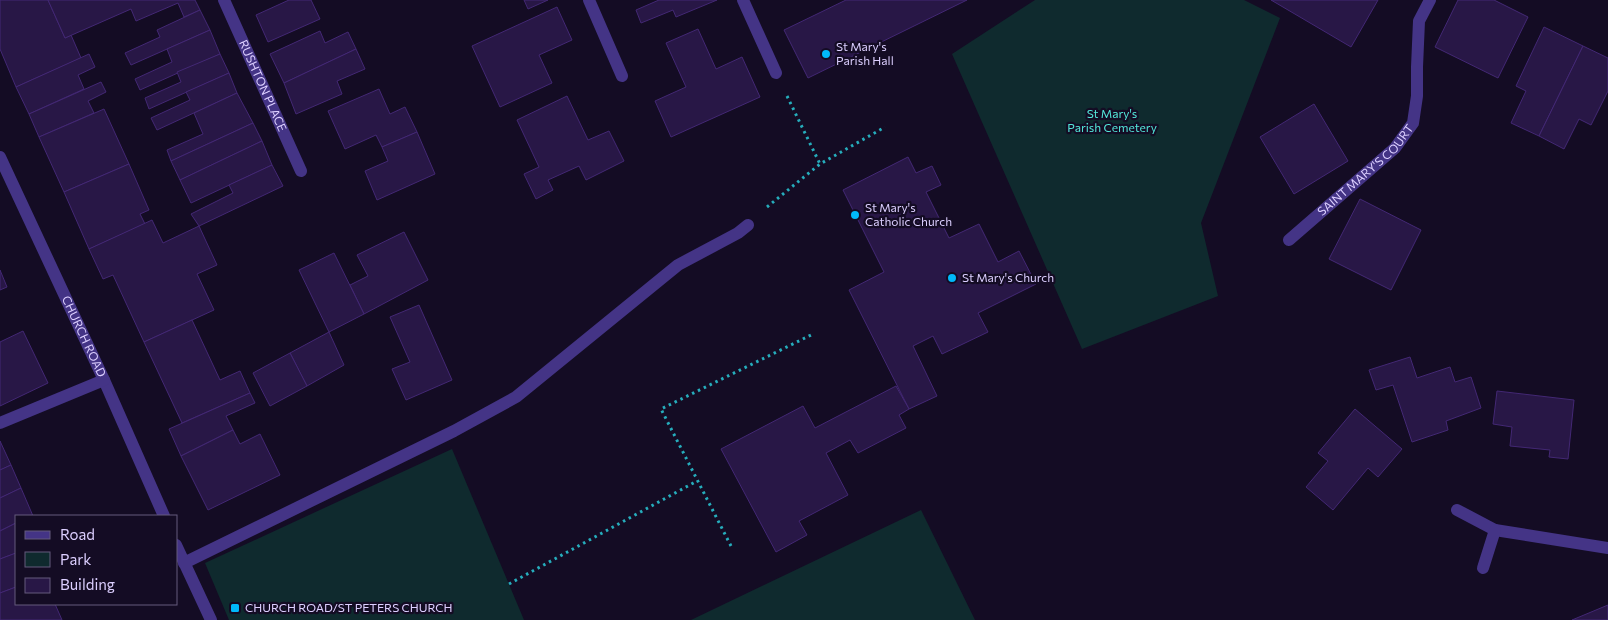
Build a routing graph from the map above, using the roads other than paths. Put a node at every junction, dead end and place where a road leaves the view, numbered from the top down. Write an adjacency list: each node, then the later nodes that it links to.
1 (224, 0): 8 (street, RUSHTON PLACE)
2 (589, 0): 6 (street)
3 (743, 0): 5 (street)
4 (1430, 0): 10 (street, SAINT MARY'S COURT)
5 (776, 73)
6 (622, 76)
7 (0, 157): 11 (street, CHURCH ROAD)
8 (300, 171)
9 (748, 224): 18 (street)
10 (1289, 240)
11 (104, 380): 12 (street); 14 (street, CHURCH ROAD)
12 (0, 423)
13 (1457, 510): 15 (street)
14 (164, 515)
15 (1495, 530): 16 (street); 19 (street)
16 (1608, 548)
17 (178, 549): 18 (street)
18 (184, 563): 20 (street)
19 (1482, 568)
20 (210, 620)

